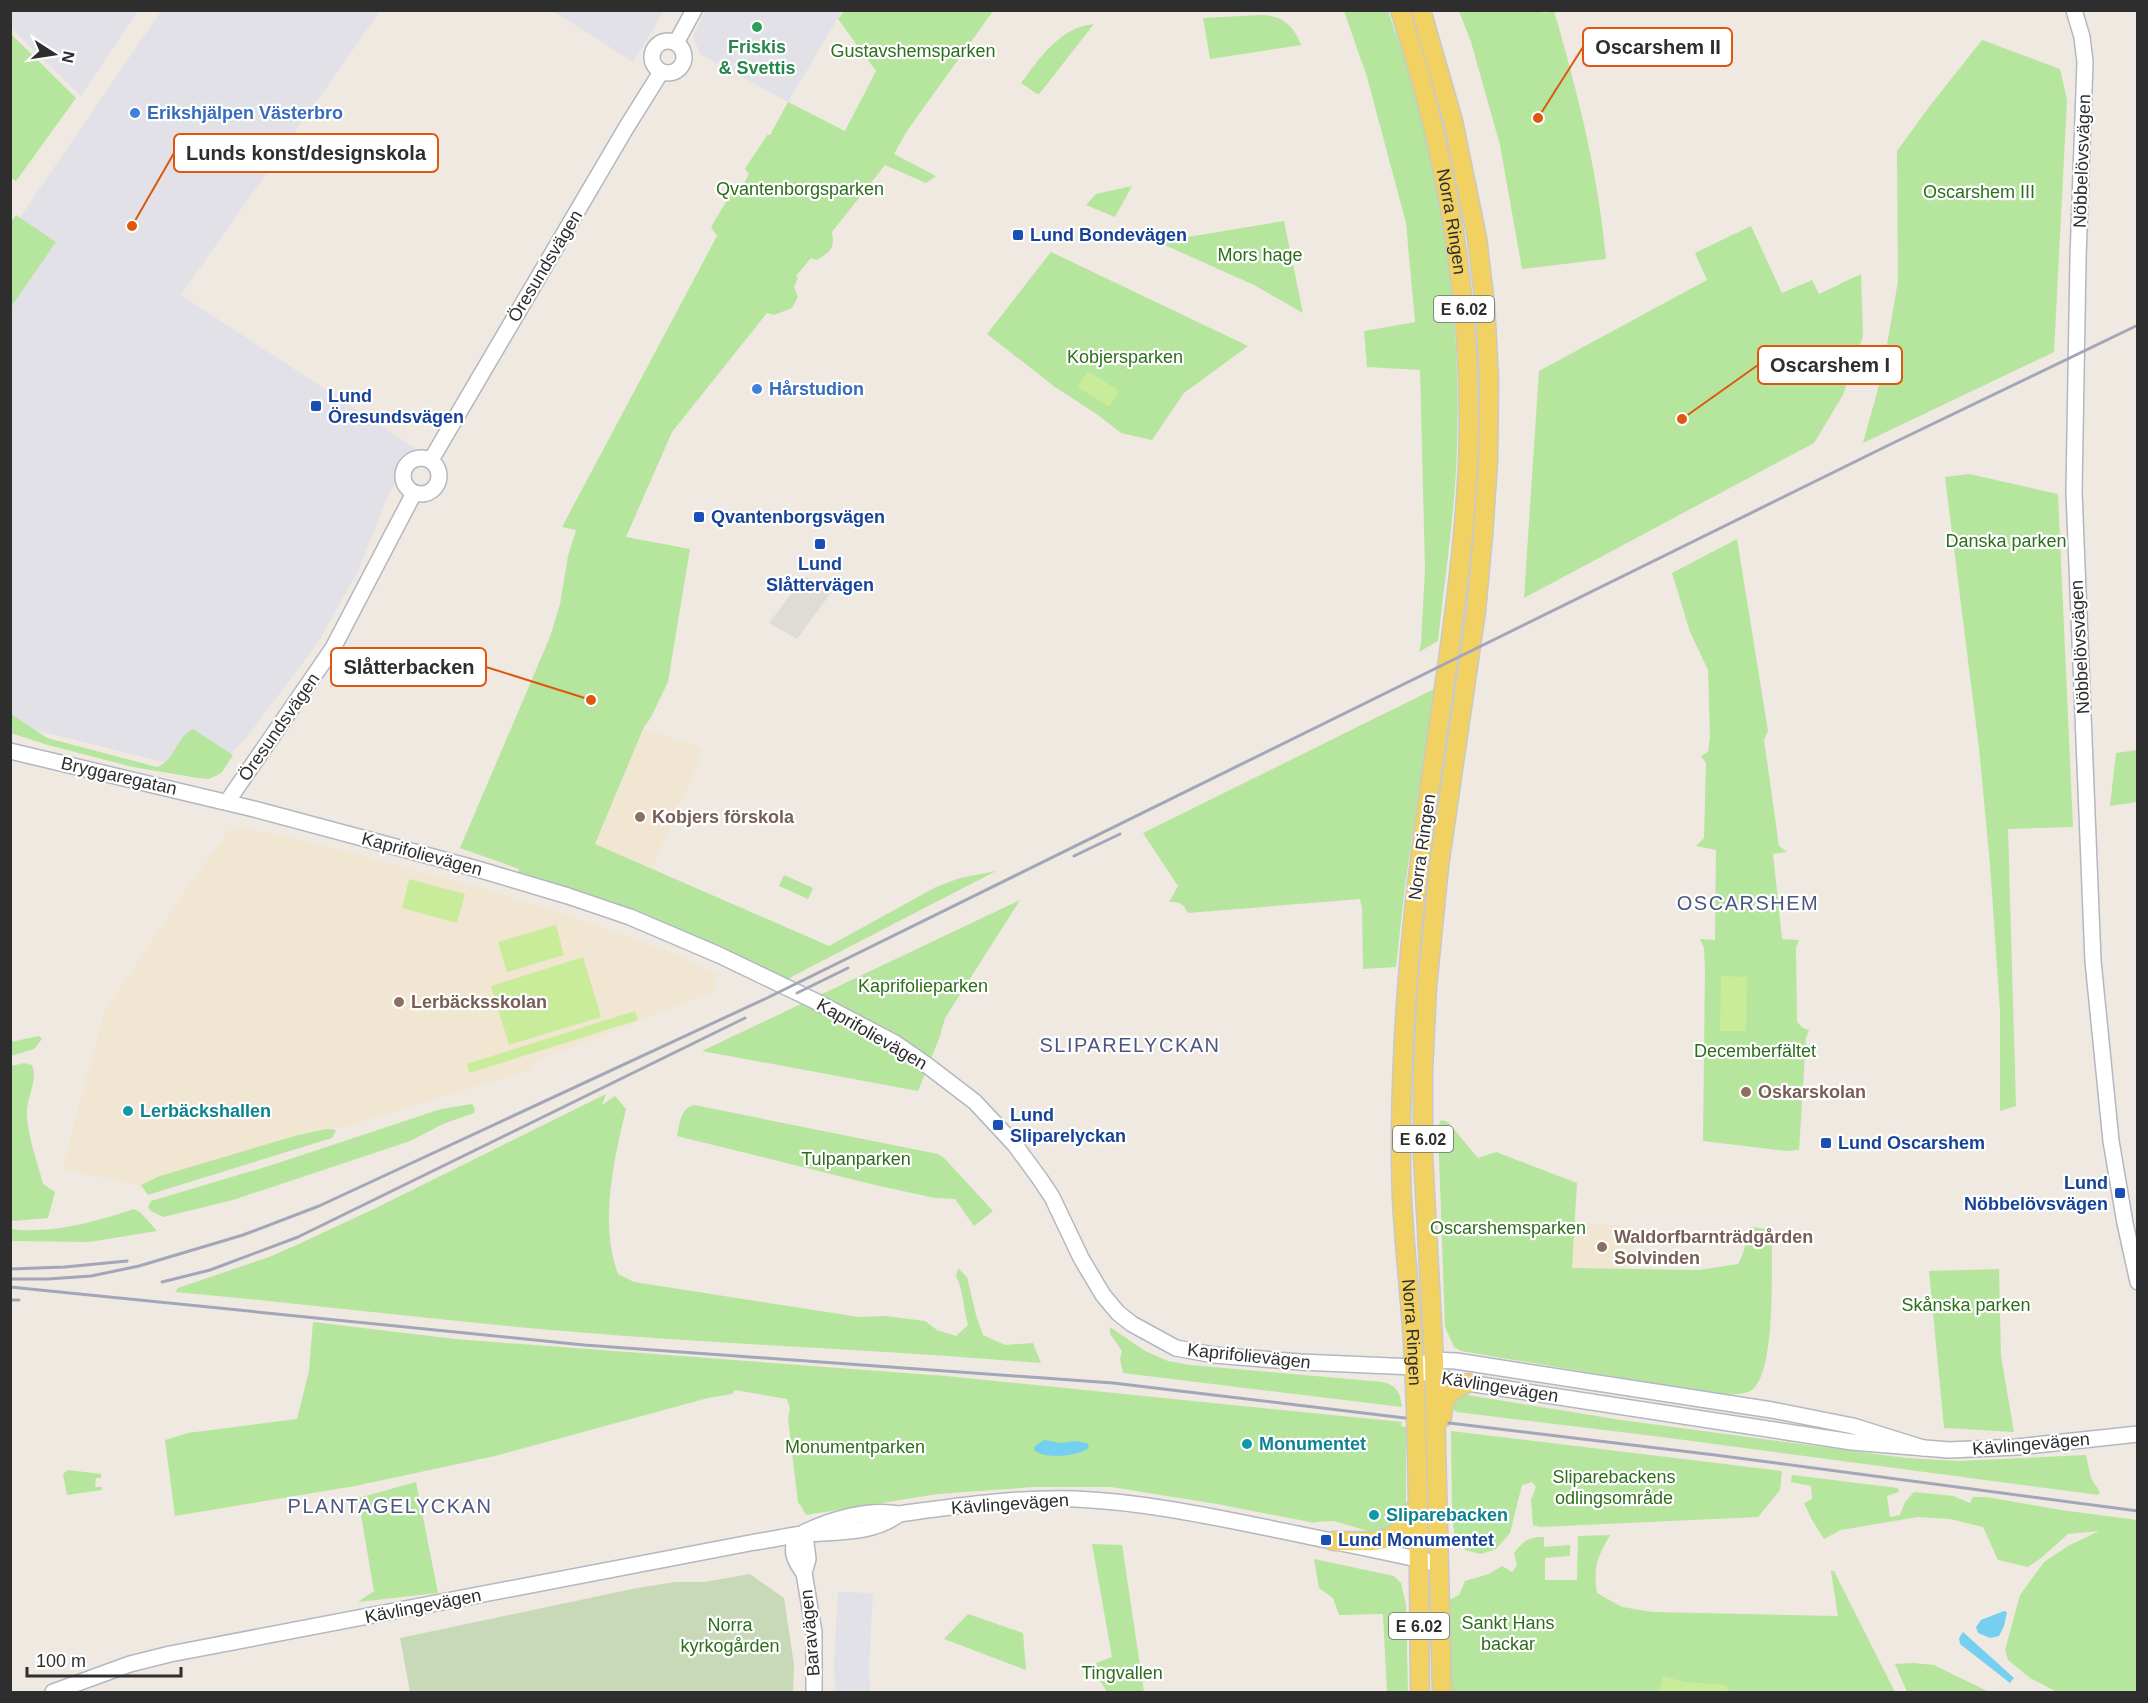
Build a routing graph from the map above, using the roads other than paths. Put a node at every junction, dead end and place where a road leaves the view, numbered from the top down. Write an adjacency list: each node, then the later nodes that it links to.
1 (694, 10): 5 (main road)
2 (1400, 10): 12 (main road, Norra Ringen / E 6.02)
3 (1421, 10): 13 (main road, Norra Ringen / E 6.02)
4 (2074, 10): 11 (main road, Nöbbelövsvägen)
5 (676, 43): 6 (main road, Öresundsvägen); 6 (main road)
6 (661, 72): 7 (main road, Öresundsvägen)
7 (430, 460): 8 (main road); 8 (main road)
8 (414, 492): 10 (main road, Öresundsvägen)
9 (10, 751): 10 (main road, Bryggaregatan)
10 (227, 802): 12 (main road, Kaprifolievägen)
11 (2138, 1282)
12 (1414, 1367): 13 (main road, Kävlingevägen); 18 (main road, Norra Ringen / E 6.02)
13 (1434, 1368): 14 (main road, Kävlingevägen); 16 (main road, Kävlingevägen); 17 (main road, Norra Ringen / E 6.02)
14 (1468, 1383): 16 (main road, Kävlingevägen); 17 (main road)
15 (2138, 1434): 16 (main road, Kävlingevägen)
16 (1923, 1448)
17 (1436, 1464): 22 (main road, Norra Ringen / E 6.02)
18 (1417, 1505): 20 (main road); 21 (main road, Norra Ringen / E 6.02)
19 (798, 1535): 20 (main road, Kävlingevägen); 23 (main road, Kävlingevägen); 24 (main road, Baravägen)
20 (1333, 1541): 21 (main road, Kävlingevägen)
21 (1418, 1559): 22 (main road, Kävlingevägen); 25 (main road, Norra Ringen / E 6.02)
22 (1439, 1564): 26 (main road, Norra Ringen / E 6.02)
23 (53, 1692)
24 (814, 1692)
25 (1420, 1692)
26 (1442, 1692)

